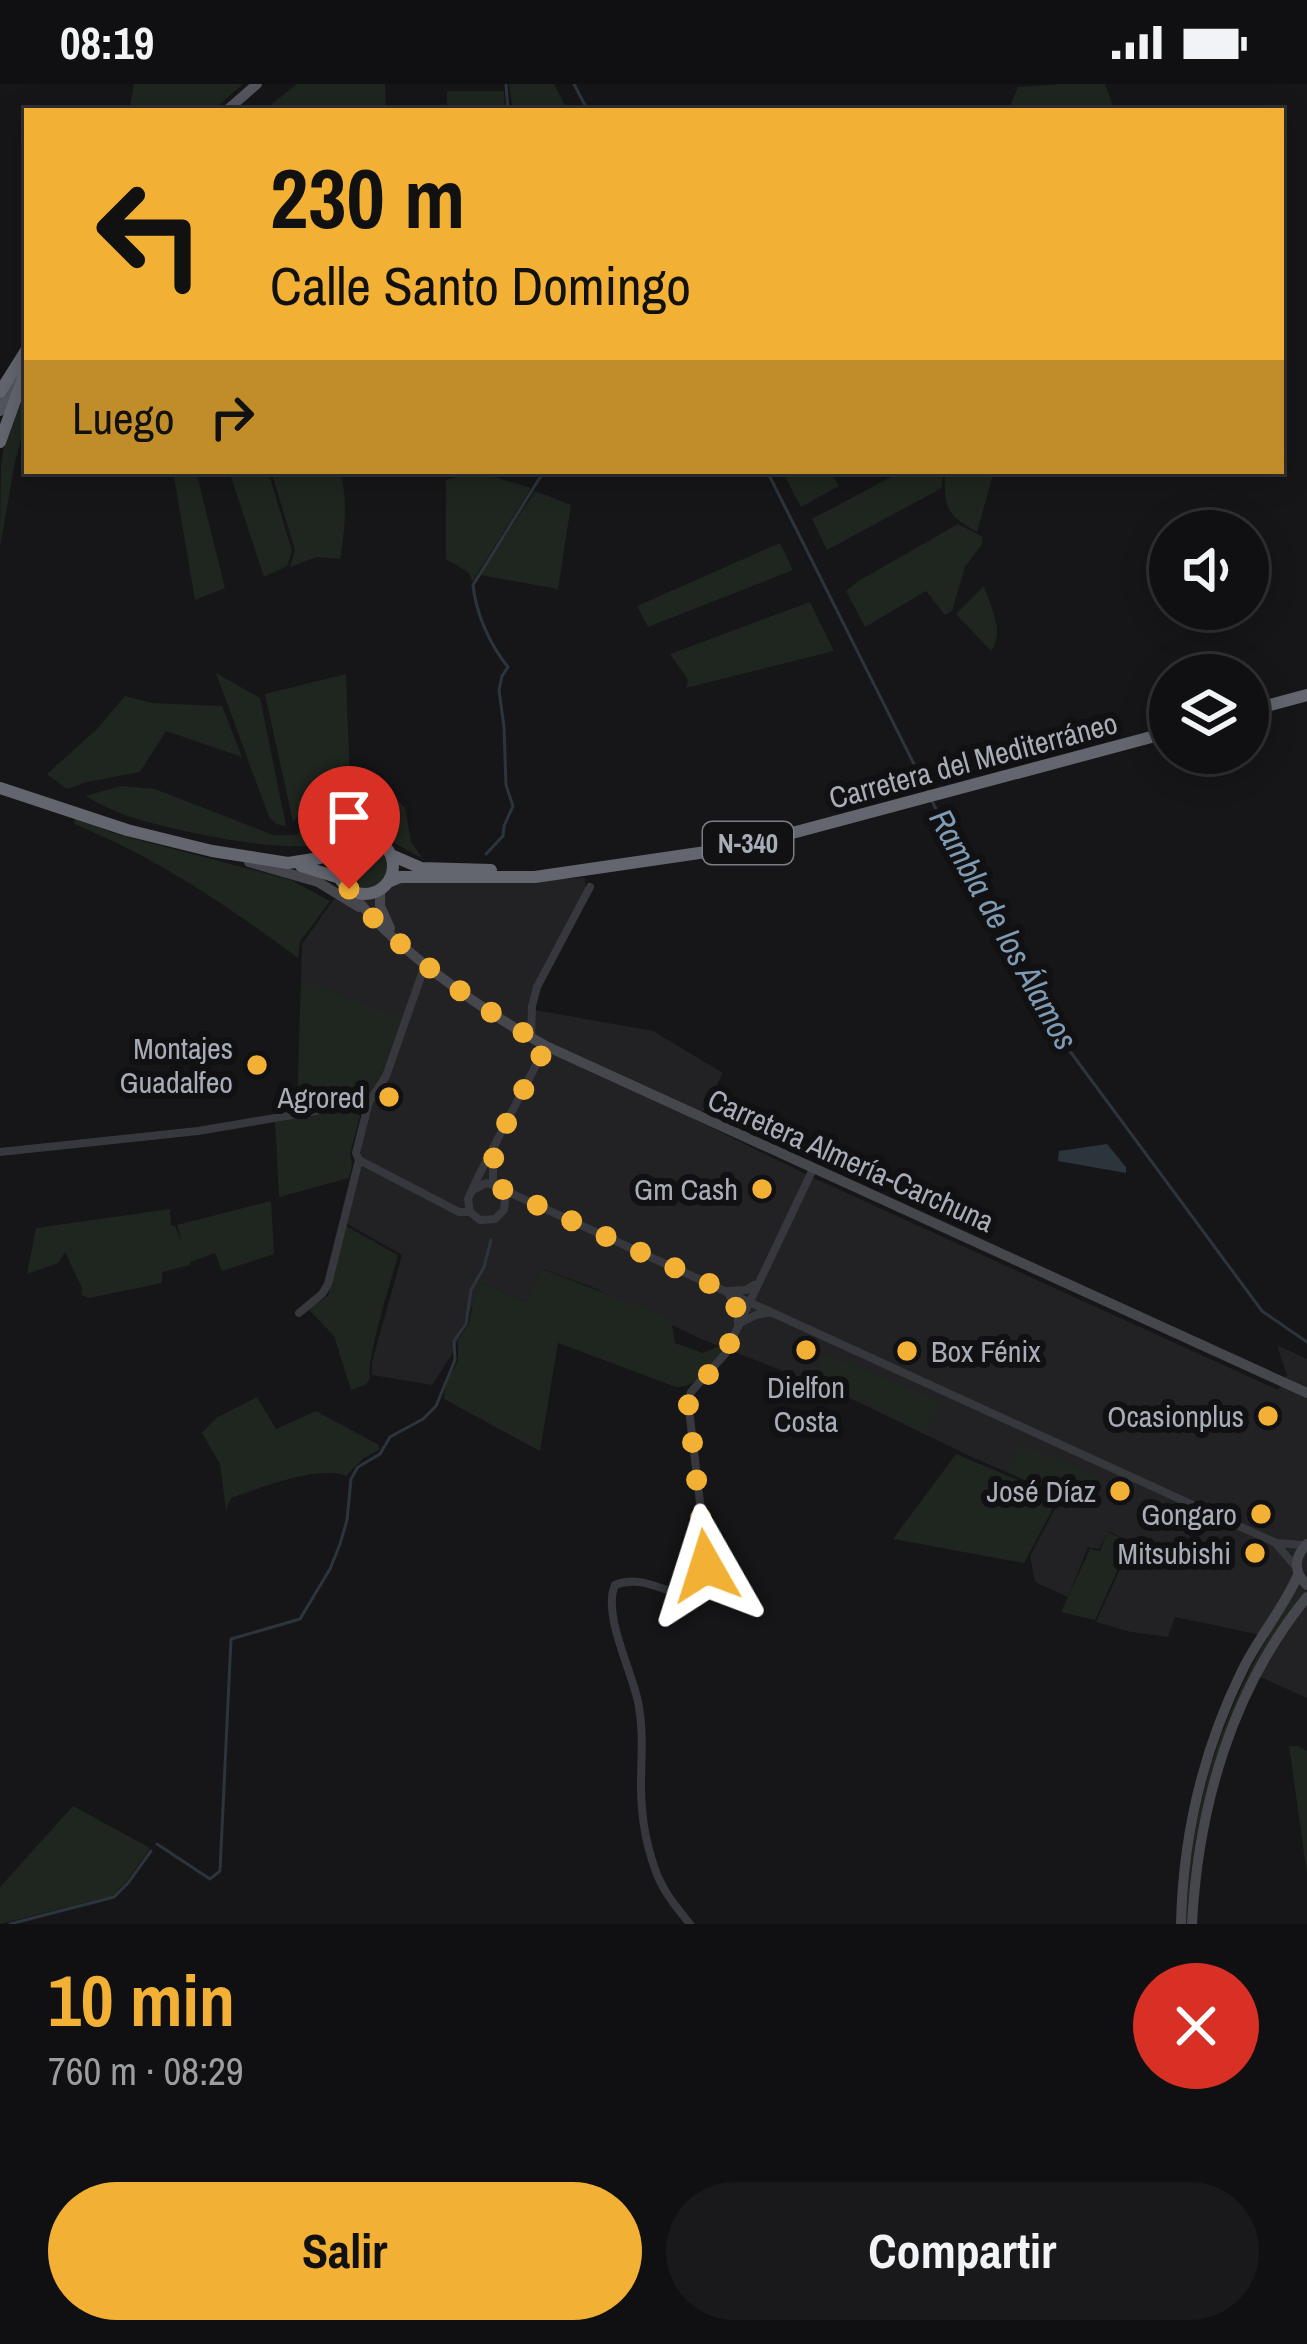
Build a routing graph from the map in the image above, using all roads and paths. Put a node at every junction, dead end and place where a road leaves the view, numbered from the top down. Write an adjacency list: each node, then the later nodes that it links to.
1 (257, 84): 2 (main road)
2 (229, 108)
3 (24, 356): 6 (highway)
4 (24, 359): 7 (main road)
5 (24, 375): 8 (highway)
6 (0, 392)
7 (0, 411)
8 (0, 442)
9 (1307, 695): 10 (highway)
10 (1269, 705)
11 (1149, 738): 17 (highway, Carretera del Mediterráneo / N-340)
12 (0, 784): 14 (highway, N-340)
13 (344, 849): 15 (highway, N-340); 16 (highway, N-340); 18 (highway)
14 (212, 851): 16 (highway, N-340); 21 (main road)
15 (391, 855): 17 (highway, Carretera del Mediterráneo / N-340); 19 (highway)
16 (288, 863): 18 (highway, N-340)
17 (577, 871): 19 (highway, Carretera del Mediterráneo / N-340)
18 (345, 884): 19 (highway, N-340); 21 (main road)
19 (384, 886): 22 (main road)
20 (590, 886): 24 (street)
21 (364, 911): 22 (main road, Carretera Almería-Carchuna)
22 (394, 936): 23 (main road, Carretera Almería-Carchuna)
23 (426, 964): 24 (main road, Carretera Almería-Carchuna); 26 (street)
24 (531, 1037): 25 (main road, Carretera Almería-Carchuna)
25 (546, 1046): 27 (street); 30 (main road, Carretera Almería-Carchuna)
26 (369, 1102): 28 (street); 29 (street)
27 (494, 1148): 31 (street); 32 (street)
28 (0, 1152)
29 (358, 1160): 35 (street); 40 (street)
30 (813, 1169): 36 (street); 42 (main road, Carretera Almería-Carchuna)
31 (495, 1186): 32 (street); 33 (street); 34 (street)
32 (472, 1190): 35 (street)
33 (522, 1199): 34 (street); 37 (street)
34 (505, 1202): 35 (street)
35 (470, 1212)
36 (759, 1280): 37 (street); 38 (street); 39 (street)
37 (728, 1292): 38 (street); 41 (street)
38 (749, 1301): 39 (street); 41 (street)
39 (773, 1312): 41 (street); 43 (street)
40 (298, 1313)
41 (738, 1324): 47 (street)
42 (1307, 1393)
43 (1276, 1544): 44 (street); 45 (street)
44 (1306, 1544): 45 (main road)
45 (1301, 1576): 48 (main road)
46 (1307, 1597): 49 (main road)
47 (690, 1924)
48 (1180, 1924)
49 (1192, 1924)

